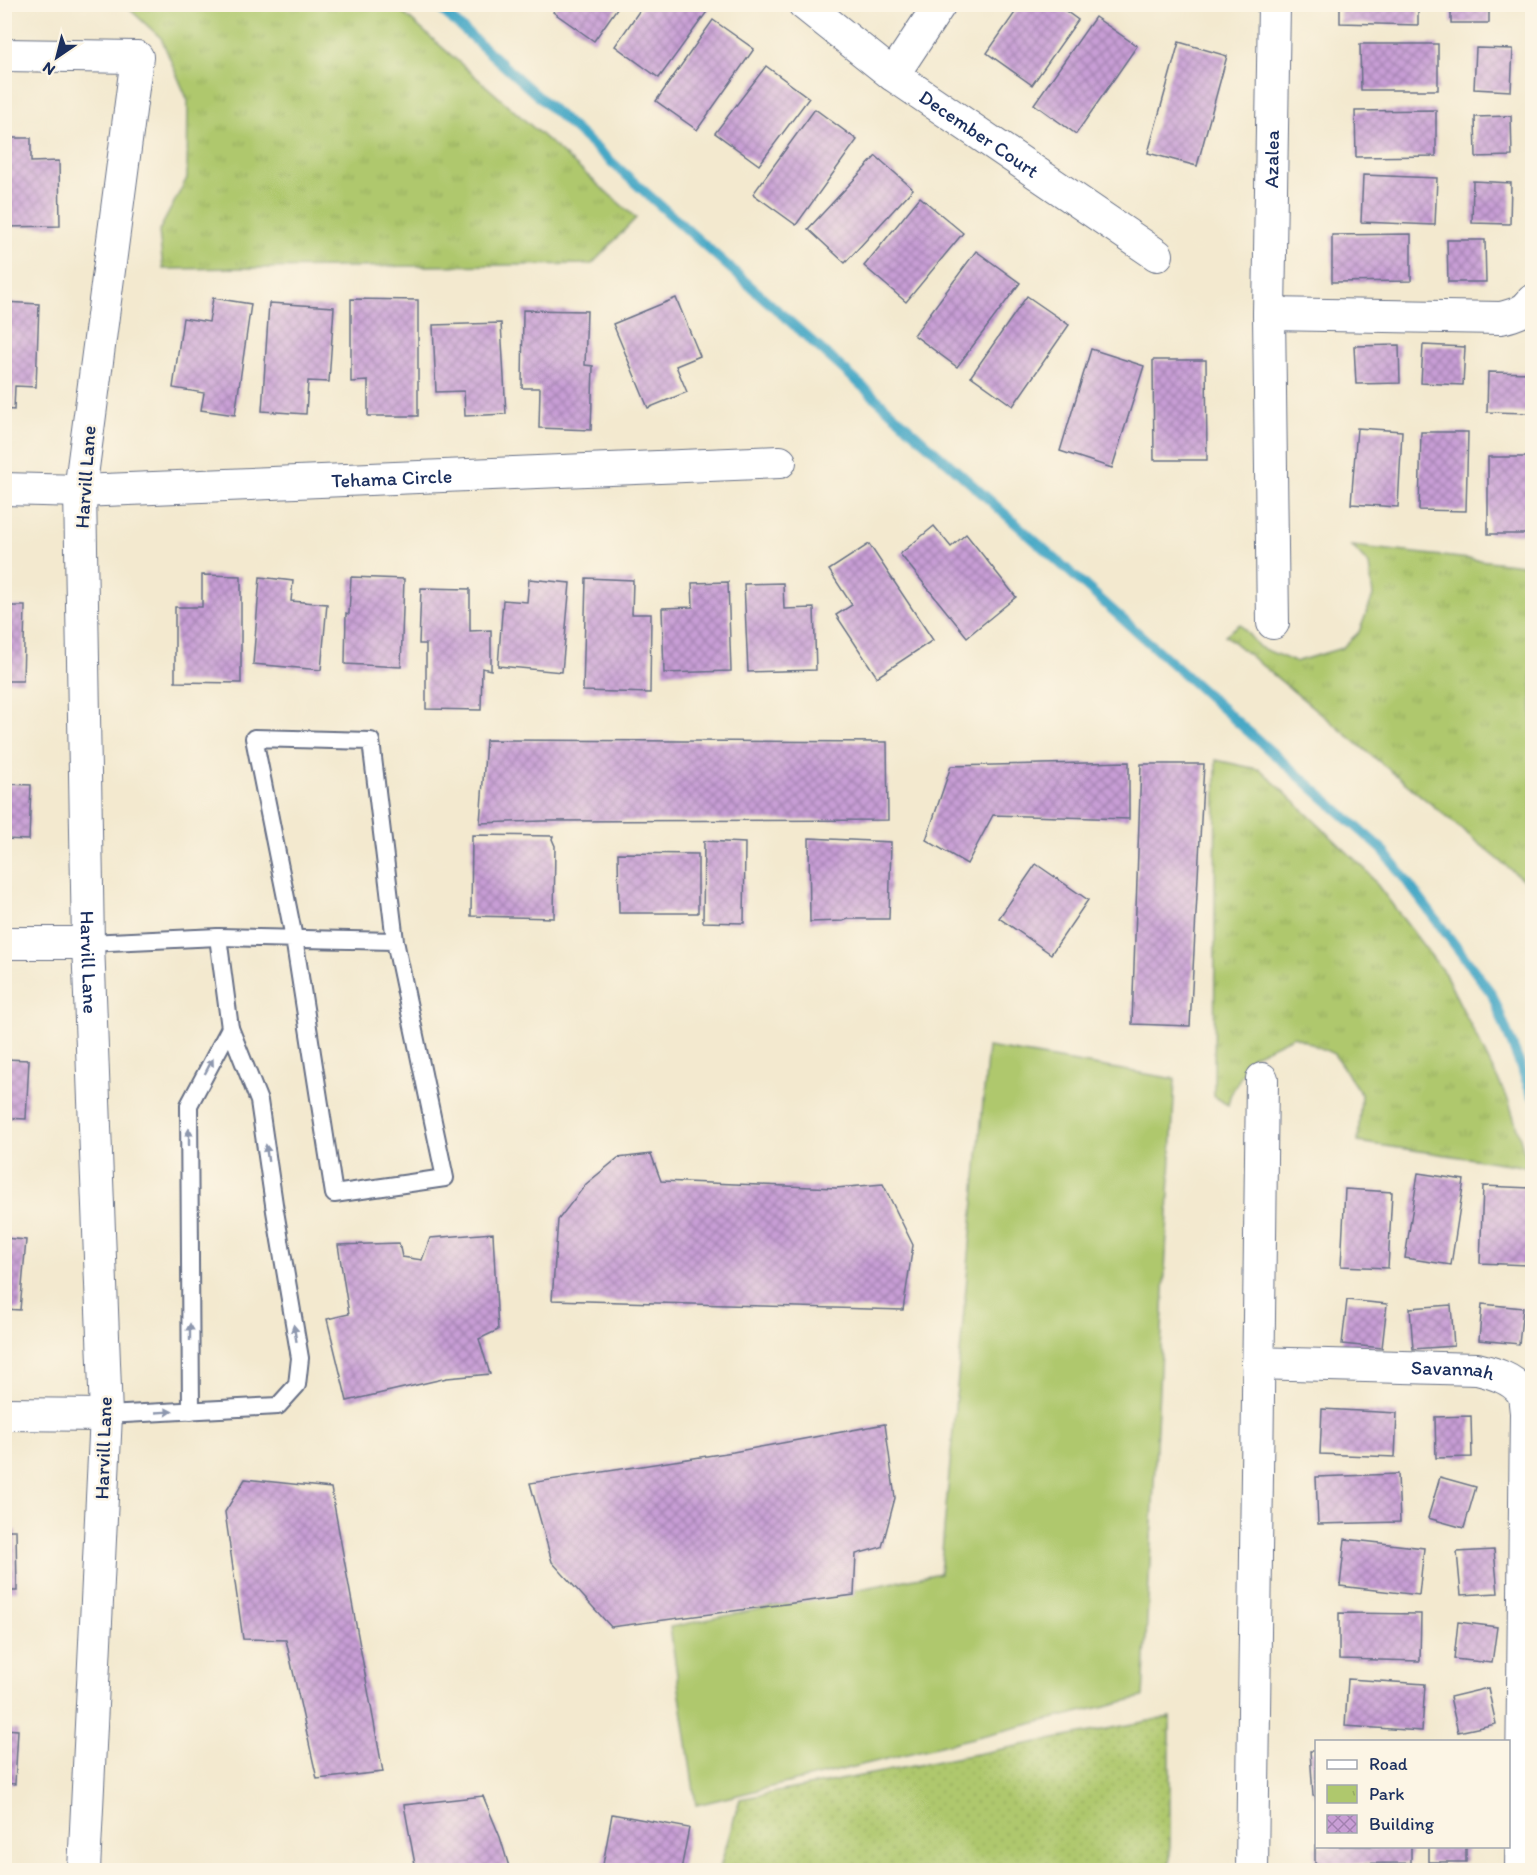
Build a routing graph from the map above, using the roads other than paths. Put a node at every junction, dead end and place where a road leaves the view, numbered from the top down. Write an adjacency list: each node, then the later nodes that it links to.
1 (804, 4): 5 (street, December Court)
2 (940, 4): 5 (street)
3 (1274, 4): 8 (street, Azalea)
4 (4, 54): 11 (street, Harvill Lane)
5 (893, 75): 6 (street, December Court)
6 (1157, 255)
7 (1533, 301): 8 (street)
8 (1269, 314): 12 (street, Azalea)
9 (780, 462): 11 (street, Tehama Circle)
10 (4, 489): 11 (street, Tehama Circle)
11 (80, 491): 17 (street, Harvill Lane)
12 (1273, 623)
13 (218, 937): 14 (lane); 17 (lane); 18 (lane)
14 (294, 938): 15 (lane); 15 (lane); 15 (lane)
15 (395, 941)
16 (4, 943): 17 (street)
17 (88, 943): 23 (street, Harvill Lane)
18 (230, 1028): 21 (lane, one-way to 18); 21 (lane, one-way to 18)
19 (1262, 1079): 20 (street)
20 (1258, 1363): 25 (street); 26 (street, Savannah)
21 (191, 1411): 23 (lane, one-way to 21)
22 (4, 1414): 23 (street)
23 (106, 1415): 24 (street, Harvill Lane)
24 (84, 1870)
25 (1252, 1870)
26 (1521, 1870)

